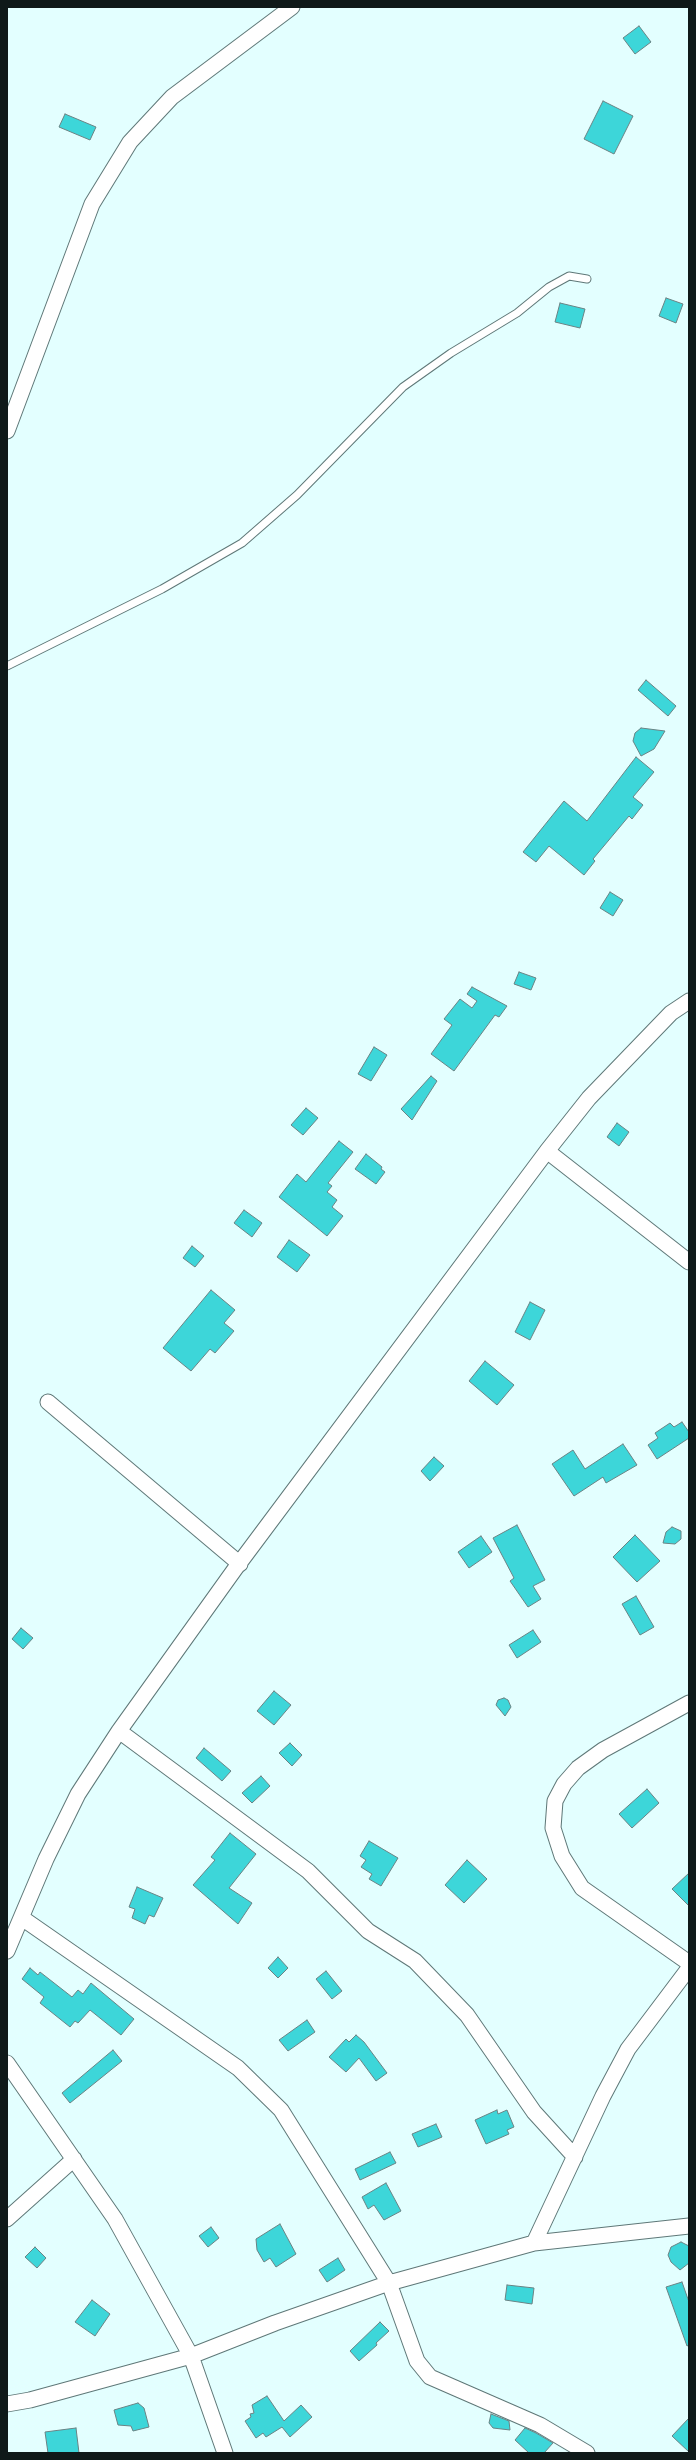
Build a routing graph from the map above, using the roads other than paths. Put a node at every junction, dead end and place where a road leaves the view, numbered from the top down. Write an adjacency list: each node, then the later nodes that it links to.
1 (292, 7): 3 (street)
2 (587, 279): 4 (lane)
3 (7, 431)
4 (7, 666)
5 (689, 1001): 6 (street)
6 (547, 1150): 7 (street); 9 (street)
7 (689, 1262)
8 (48, 1402): 9 (street)
9 (240, 1564): 11 (street)
10 (689, 1703): 14 (street)
11 (119, 1731): 12 (street); 17 (street)
12 (22, 1918): 13 (street); 22 (street)
13 (7, 1951)
14 (689, 1963)
15 (689, 1968): 17 (street)
16 (7, 2063): 18 (street)
17 (575, 2157): 21 (street)
18 (74, 2159): 19 (street); 23 (street)
19 (7, 2219)
20 (689, 2226): 21 (street)
21 (534, 2243): 22 (street)
22 (388, 2283): 23 (street); 26 (street)
23 (190, 2356): 24 (street); 25 (street)
24 (7, 2404)
25 (225, 2453)
26 (587, 2453)

